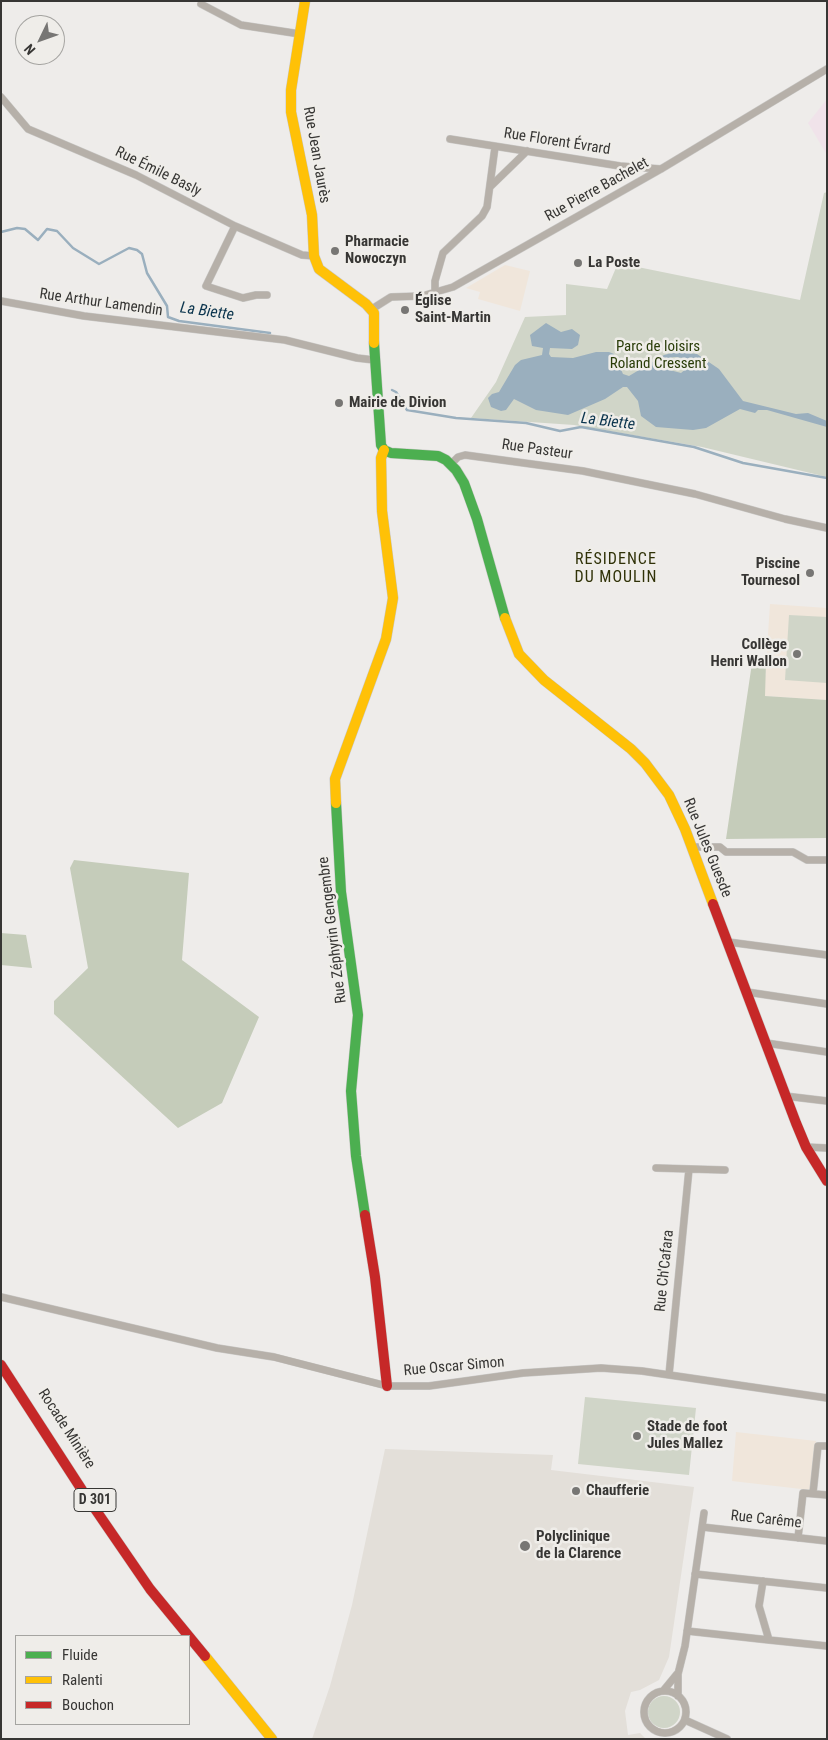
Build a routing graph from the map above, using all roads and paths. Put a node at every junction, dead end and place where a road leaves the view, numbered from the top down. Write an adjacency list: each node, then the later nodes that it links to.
1 (305, 1): 3 (main road, Rue Jean Jaurès)
2 (200, 4): 3 (street)
3 (300, 34): 12 (main road, Rue Jean Jaurès)
4 (827, 69): 9 (street, Rue Pierre Bachelet)
5 (1, 97): 11 (street, Rue Émile Basly)
6 (450, 138): 7 (street, Rue Florent Évrard)
7 (495, 146): 8 (street, Rue Florent Évrard); 10 (street)
8 (527, 151): 9 (street, Rue Florent Évrard); 10 (street)
9 (661, 169): 13 (street, Rue Pierre Bachelet)
10 (490, 187): 13 (street)
11 (235, 226): 12 (street, Rue Émile Basly); 14 (street)
12 (314, 256): 16 (main road)
13 (435, 293): 16 (street, Rue Pierre Bachelet)
14 (267, 295)
15 (1, 300): 17 (street, Rue Arthur Lamendin)
16 (372, 309): 17 (main road)
17 (374, 360): 18 (main road)
18 (384, 450): 19 (main road); 41 (main road, Rue Zéphyrin Gengembre)
19 (451, 464): 20 (street, Rue Pasteur); 21 (main road, Rue Jules Guesde)
20 (827, 528)
21 (692, 847): 22 (street); 23 (main road, Rue Jules Guesde)
22 (827, 860)
23 (728, 942): 24 (street); 25 (main road, Rue Jules Guesde)
24 (827, 955)
25 (747, 992): 26 (street); 27 (main road, Rue Jules Guesde)
26 (827, 1004)
27 (766, 1043): 28 (street); 29 (main road, Rue Jules Guesde)
28 (827, 1052)
29 (785, 1096): 30 (street); 31 (main road, Rue Jules Guesde)
30 (827, 1101)
31 (806, 1147): 32 (street); 36 (main road, Rue Jules Guesde)
32 (827, 1148)
33 (656, 1168): 34 (street)
34 (688, 1169): 35 (street); 40 (street, Rue Ch'Cafara)
35 (725, 1170)
36 (827, 1181)
37 (1, 1297): 41 (street, Rue Oscar Simon)
38 (1, 1355): 55 (main road, Rocade Minière / D 301)
39 (1, 1365): 54 (main road, Rocade Minière / D 301)
40 (668, 1375): 41 (street, Rue Oscar Simon); 42 (street, Rue Oscar Simon)
41 (387, 1386)
42 (827, 1398)
43 (827, 1446): 44 (street)
44 (813, 1493): 45 (street); 48 (street)
45 (827, 1495)
46 (704, 1513): 47 (street)
47 (702, 1527): 48 (street, Rue Carême); 50 (street)
48 (798, 1538): 49 (street, Rue Carême)
49 (827, 1541)
50 (696, 1574): 51 (street); 53 (street)
51 (763, 1581): 52 (street); 58 (street)
52 (827, 1588)
53 (687, 1632): 58 (street); 61 (street)
54 (188, 1635)
55 (189, 1635)
56 (190, 1636): 59 (main road, Rocade Minière / D 301)
57 (190, 1637): 59 (main road, Rocade Minière / D 301)
58 (769, 1640): 60 (street)
59 (194, 1642): 67 (main road, Rocade Minière / D 301)
60 (827, 1646)
61 (678, 1674): 62 (street); 63 (street)
62 (663, 1691): 63 (street); 65 (street)
63 (678, 1696): 64 (street)
64 (684, 1720): 66 (street); 69 (street)
65 (658, 1732): 66 (street); 68 (street)
66 (672, 1735)
67 (272, 1739)
68 (662, 1739)
69 (727, 1739)

